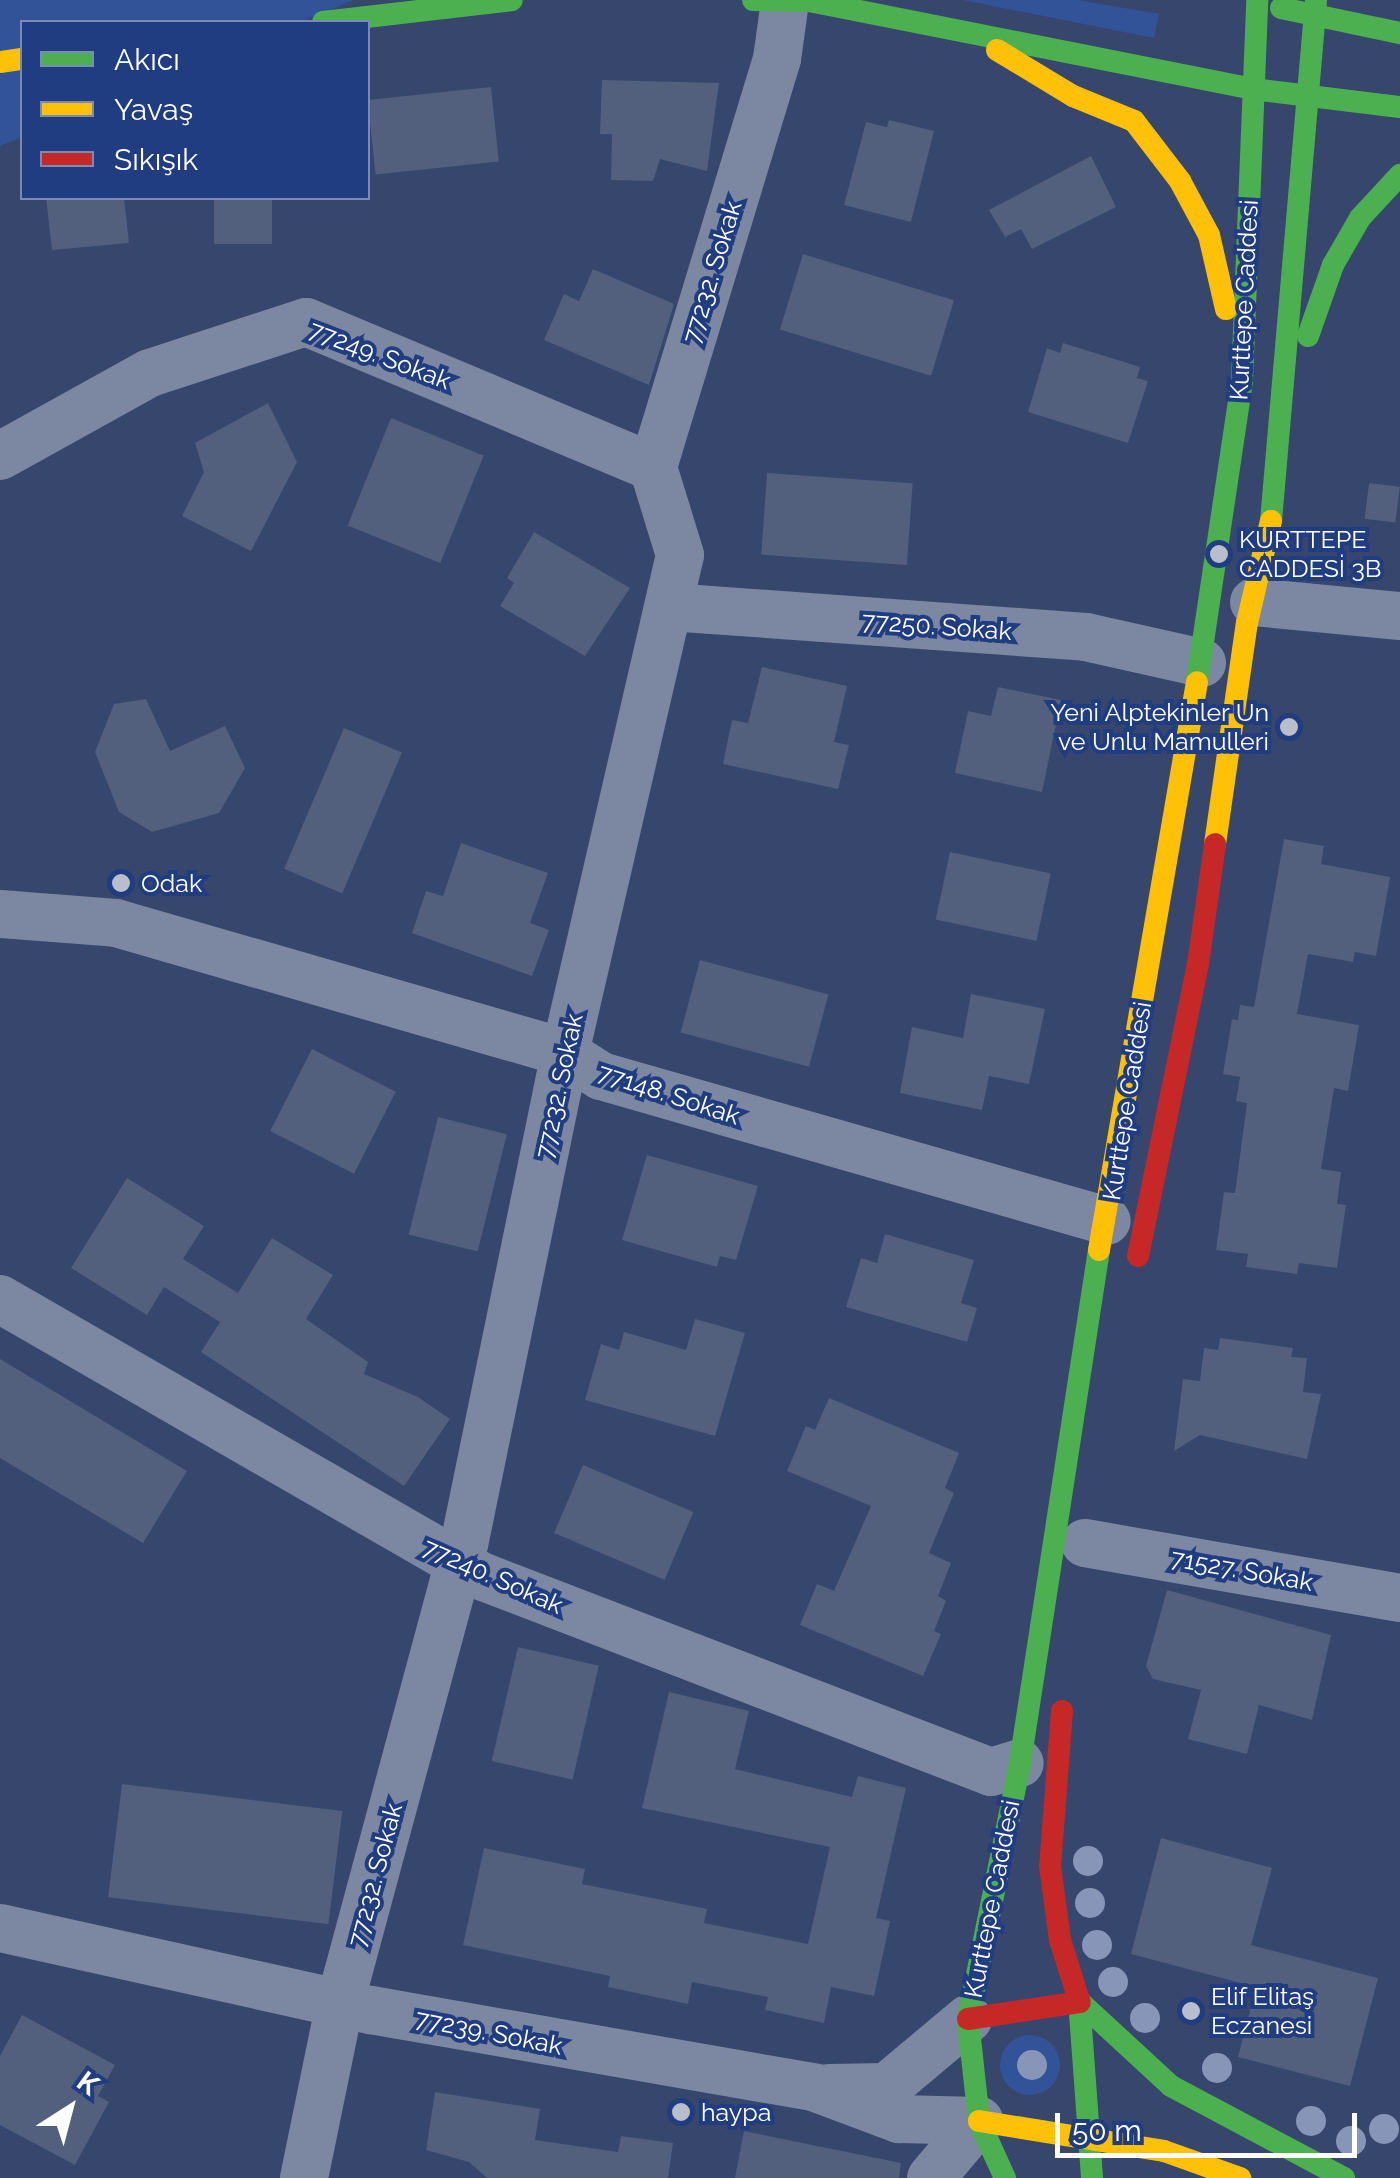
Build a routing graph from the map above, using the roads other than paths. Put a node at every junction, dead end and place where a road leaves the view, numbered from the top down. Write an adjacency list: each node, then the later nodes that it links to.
1 (512, 0): 6 (main road)
2 (753, 0): 3 (main road)
3 (785, 1): 7 (main road); 17 (street, 77232. Sokak)
4 (1251, 1): 5 (main road); 9 (main road); 10 (main road, Kurttepe Caddesi)
5 (1316, 8): 8 (main road); 9 (main road); 11 (main road, Kurttepe Caddesi)
6 (340, 20)
7 (953, 29): 10 (main road); 14 (main road)
8 (1400, 33)
9 (1284, 53): 10 (main road); 11 (main road)
10 (1254, 89): 11 (main road); 14 (main road, Kurttepe Caddesi)
11 (1309, 99): 12 (main road); 15 (main road, Kurttepe Caddesi)
12 (1400, 106)
13 (1400, 175): 15 (main road)
14 (1242, 381): 21 (main road, Kurttepe Caddesi)
15 (1285, 400): 18 (main road, Kurttepe Caddesi)
16 (0, 456): 17 (street, 77249. Sokak)
17 (654, 467): 19 (street, 77232. Sokak)
18 (1254, 602): 20 (street); 25 (main road, Kurttepe Caddesi)
19 (669, 607): 21 (street, 77250. Sokak); 23 (street, 77232. Sokak)
20 (1400, 616)
21 (1202, 664): 24 (main road, Kurttepe Caddesi)
22 (0, 914): 23 (street, 77148. Sokak)
23 (565, 1053): 24 (street, 77148. Sokak); 28 (street, 77232. Sokak)
24 (1106, 1222): 31 (main road, Kurttepe Caddesi)
25 (1132, 1289)
26 (0, 1299): 28 (street, 77240. Sokak)
27 (1084, 1544): 29 (street, 71527. Sokak)
28 (458, 1566): 31 (street, 77240. Sokak); 34 (street, 77232. Sokak)
29 (1400, 1598)
30 (1065, 1677): 33 (main road, Kurttepe Caddesi)
31 (1020, 1764): 35 (main road, Kurttepe Caddesi)
32 (0, 1928): 34 (street, 77239. Sokak)
33 (1080, 2002): 35 (main road); 38 (main road, Kurttepe Caddesi); 44 (main road)
34 (340, 2004): 36 (street, 77239. Sokak); 39 (street, 77232. Sokak)
35 (968, 2020): 36 (street, Kurttepe Caddesi); 37 (main road)
36 (816, 2088): 37 (street, 77239. Sokak)
37 (979, 2120): 38 (main road); 40 (street); 41 (main road)
38 (1089, 2136): 42 (main road); 43 (main road)
39 (304, 2178)
40 (931, 2178)
41 (1004, 2178)
42 (1092, 2178)
43 (1240, 2178)
44 (1344, 2178)

